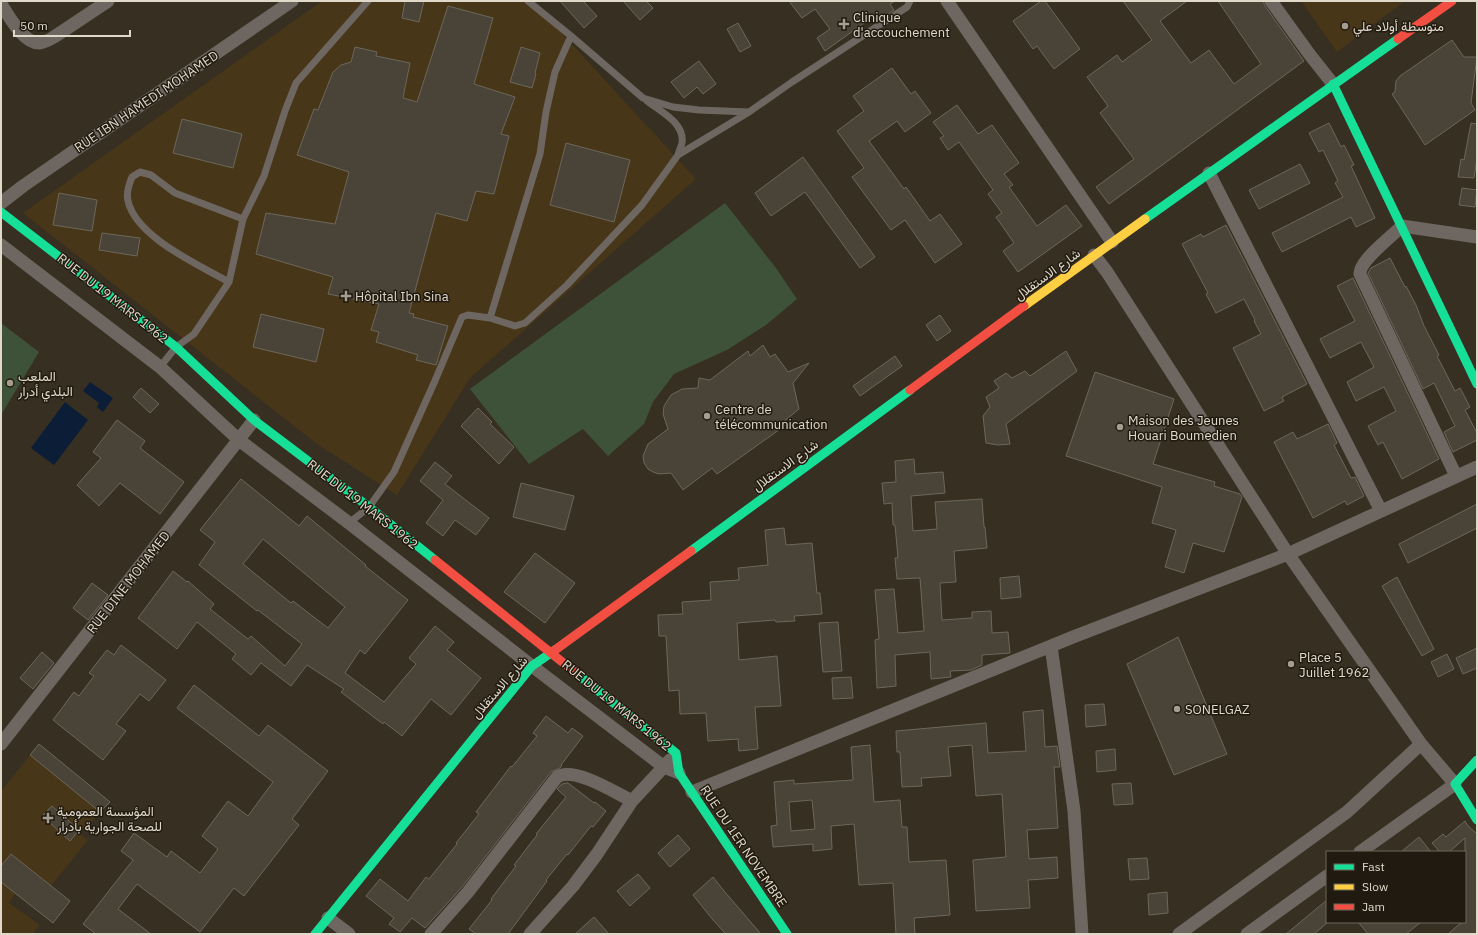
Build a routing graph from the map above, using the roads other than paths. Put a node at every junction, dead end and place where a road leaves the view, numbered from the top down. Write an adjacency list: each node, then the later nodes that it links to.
1 (108, 1): 9 (street)
2 (292, 1): 16 (street, RUE IBN HAMEDI MOHAMED)
3 (368, 1): 18 (lane)
4 (528, 1): 10 (lane)
5 (910, 1): 13 (lane)
6 (947, 1): 21 (street)
7 (1272, 1): 11 (street)
8 (1452, 1): 11 (street, شارع الاستقلال)
9 (1, 4)
10 (571, 36): 12 (lane); 25 (lane)
11 (1333, 84): 15 (street, شارع الاستقلال); 19 (street)
12 (643, 98): 13 (lane); 14 (lane)
13 (749, 112): 14 (lane)
14 (678, 155): 25 (lane)
15 (1209, 173): 21 (street, شارع الاستقلال); 34 (street)
16 (1, 203)
17 (1, 212): 26 (street, RUE DU 19 MARS 1962)
18 (243, 220): 24 (lane); 24 (lane)
19 (1402, 226): 20 (street); 28 (street); 32 (street)
20 (1477, 237)
21 (1112, 242): 23 (street, شارع الاستقلال)
22 (1, 245): 27 (street, RUE DU 19 MARS 1962)
23 (1094, 255): 36 (street); 38 (street, شارع الاستقلال)
24 (229, 282): 26 (lane)
25 (490, 318): 33 (lane)
26 (176, 347): 27 (lane); 29 (street, RUE DU 19 MARS 1962)
27 (160, 367): 30 (street, RUE DU 19 MARS 1962)
28 (1477, 384)
29 (254, 420): 30 (street, RUE DINE MOHAMED); 33 (street, RUE DU 19 MARS 1962)
30 (239, 440): 35 (street, RUE DU 19 MARS 1962); 40 (street, RUE DINE MOHAMED)
31 (1477, 466): 32 (street)
32 (1456, 476): 34 (street)
33 (369, 507): 35 (lane); 38 (street, RUE DU 19 MARS 1962)
34 (1381, 511): 36 (street)
35 (350, 523): 39 (street, RUE DU 19 MARS 1962)
36 (1288, 554): 37 (street); 41 (street)
37 (1051, 646): 47 (street); 59 (street)
38 (552, 653): 39 (street, شارع الاستقلال); 42 (street, RUE DU 19 MARS 1962)
39 (532, 666): 44 (street, RUE DU 19 MARS 1962); 52 (street, شارع الاستقلال)
40 (1, 744)
41 (1421, 744): 46 (street); 60 (street)
42 (676, 752): 44 (street); 45 (street, RUE DU 19 MARS 1962)
43 (1477, 760): 46 (street)
44 (664, 767): 45 (street, RUE DU 19 MARS 1962); 48 (street)
45 (679, 773): 47 (street, RUE DU 1ER NOVEMBRE)
46 (1455, 784): 49 (street); 50 (street)
47 (692, 792): 58 (street, RUE DU 1ER NOVEMBRE)
48 (632, 801): 56 (street); 57 (street)
49 (1477, 820)
50 (1361, 851)
51 (1326, 877): 53 (street)
52 (328, 918): 54 (street, شارع الاستقلال); 55 (street)
53 (1253, 932)
54 (315, 934)
55 (349, 934)
56 (431, 934)
57 (530, 934)
58 (787, 934)
59 (1082, 934)
60 (1179, 934)

